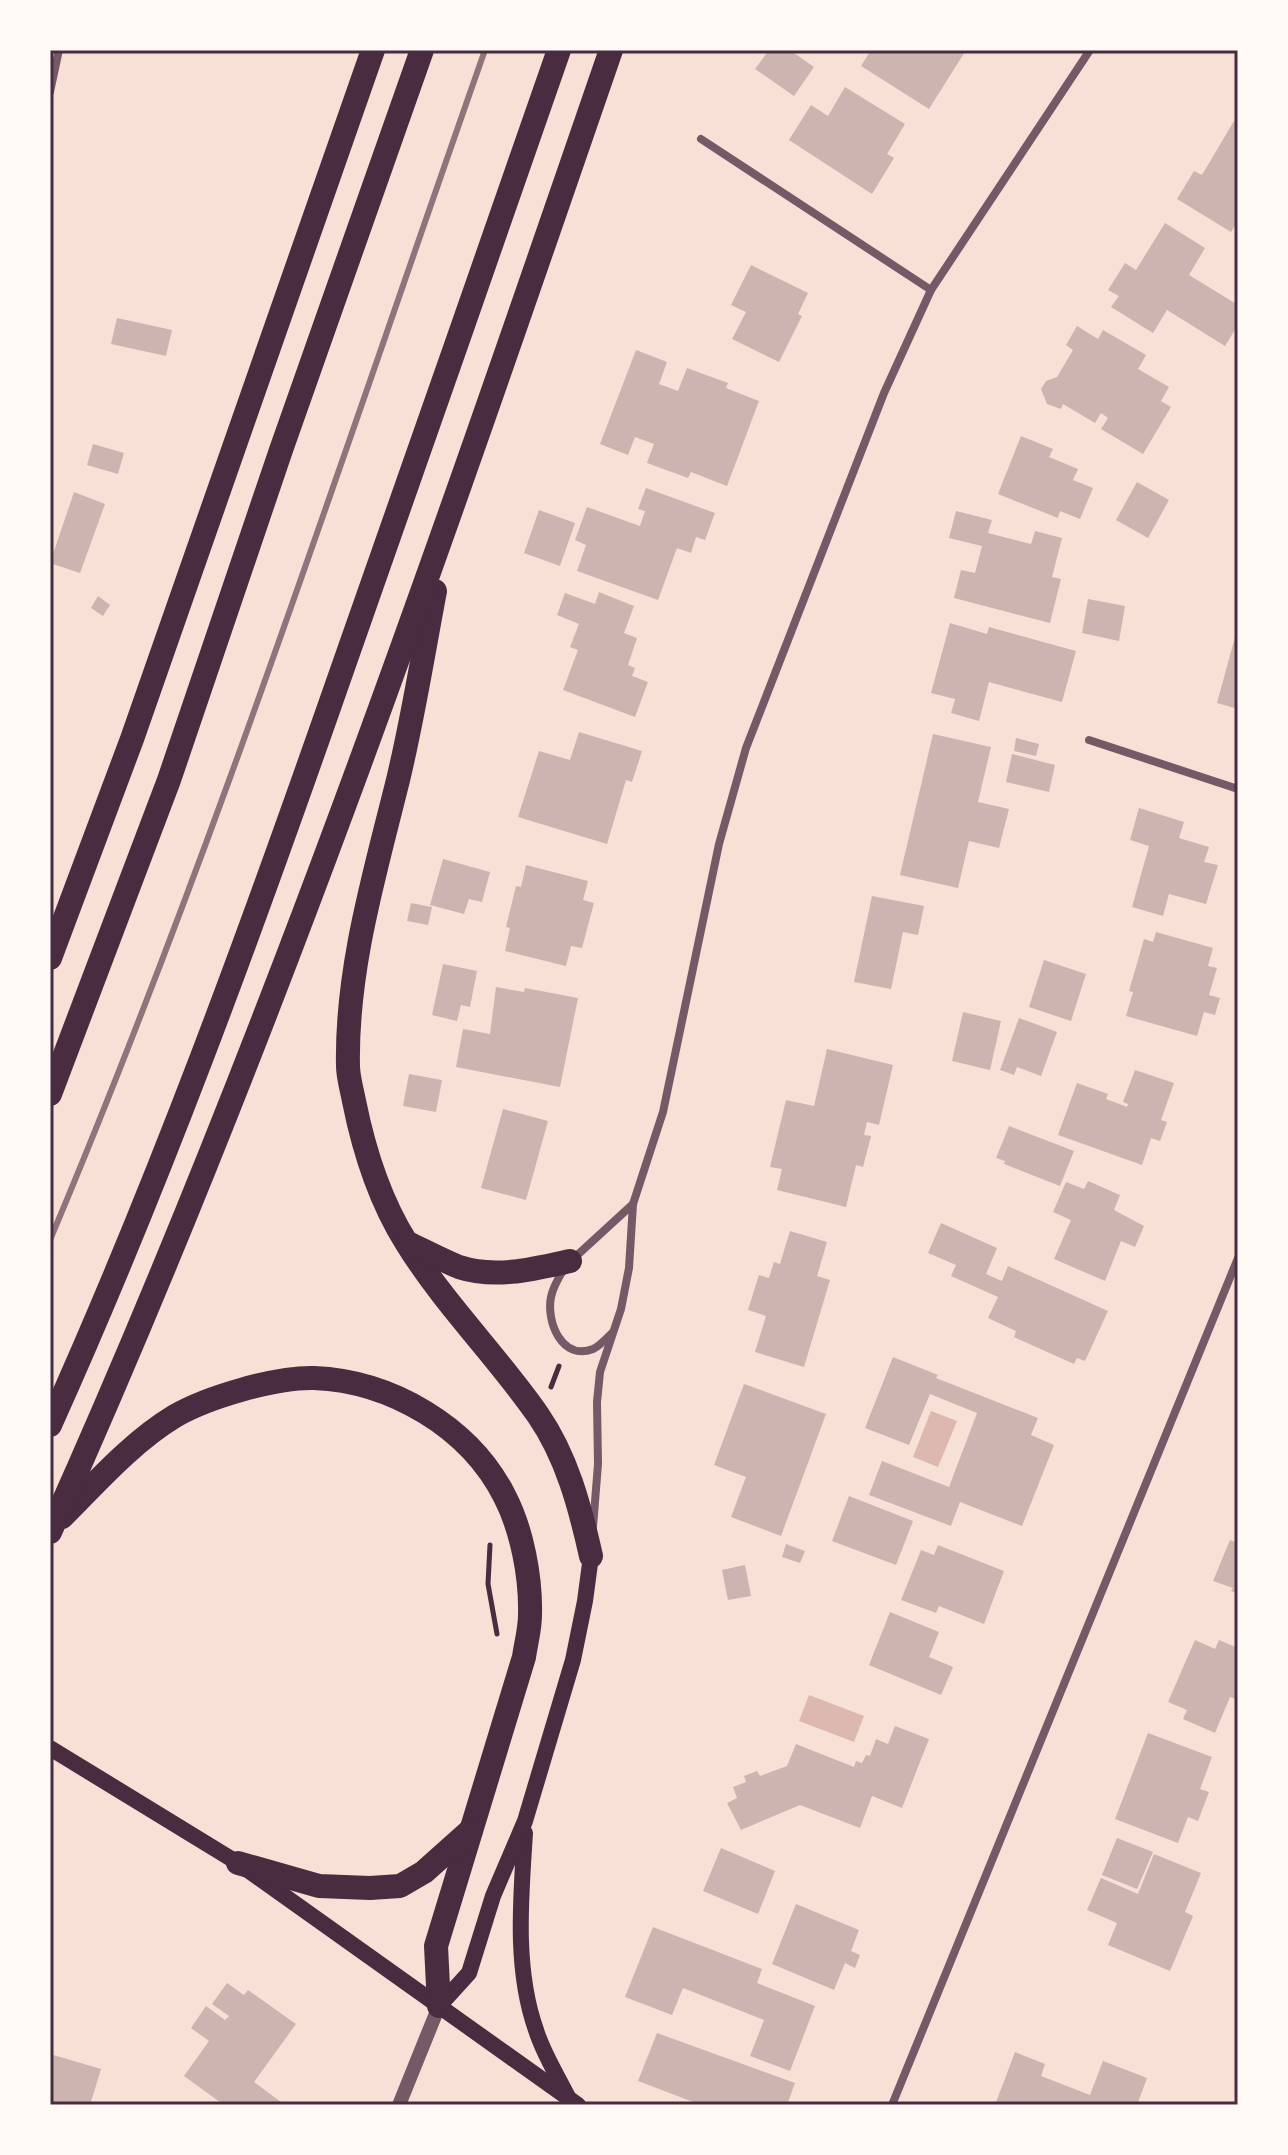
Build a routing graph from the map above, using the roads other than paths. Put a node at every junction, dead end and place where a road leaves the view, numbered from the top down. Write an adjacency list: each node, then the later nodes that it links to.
1 (59, 50): 7 (street)
2 (373, 50): 13 (highway)
3 (422, 50): 14 (highway)
4 (559, 50): 21 (highway)
5 (611, 50): 10 (highway)
6 (1090, 50): 9 (street)
7 (50, 92)
8 (701, 139): 9 (street)
9 (931, 290): 15 (street)
10 (449, 521): 16 (highway); 22 (highway)
11 (1089, 740): 12 (street)
12 (1238, 789)
13 (50, 958)
14 (50, 1094)
15 (633, 1204): 18 (street); 20 (street)
16 (406, 1242): 18 (highway); 23 (highway)
17 (1238, 1258): 19 (street)
18 (570, 1261): 20 (street)
19 (1234, 1277): 31 (street)
20 (613, 1333): 23 (street)
21 (50, 1425)
22 (51, 1530): 26 (highway)
23 (591, 1556): 25 (main road)
24 (50, 1748): 27 (main road)
25 (525, 1821): 28 (main road); 29 (main road)
26 (472, 1828): 27 (highway); 28 (highway)
27 (238, 1863): 28 (main road)
28 (439, 2006): 29 (main road); 30 (street)
29 (573, 2102)
30 (399, 2105)
31 (892, 2105)

